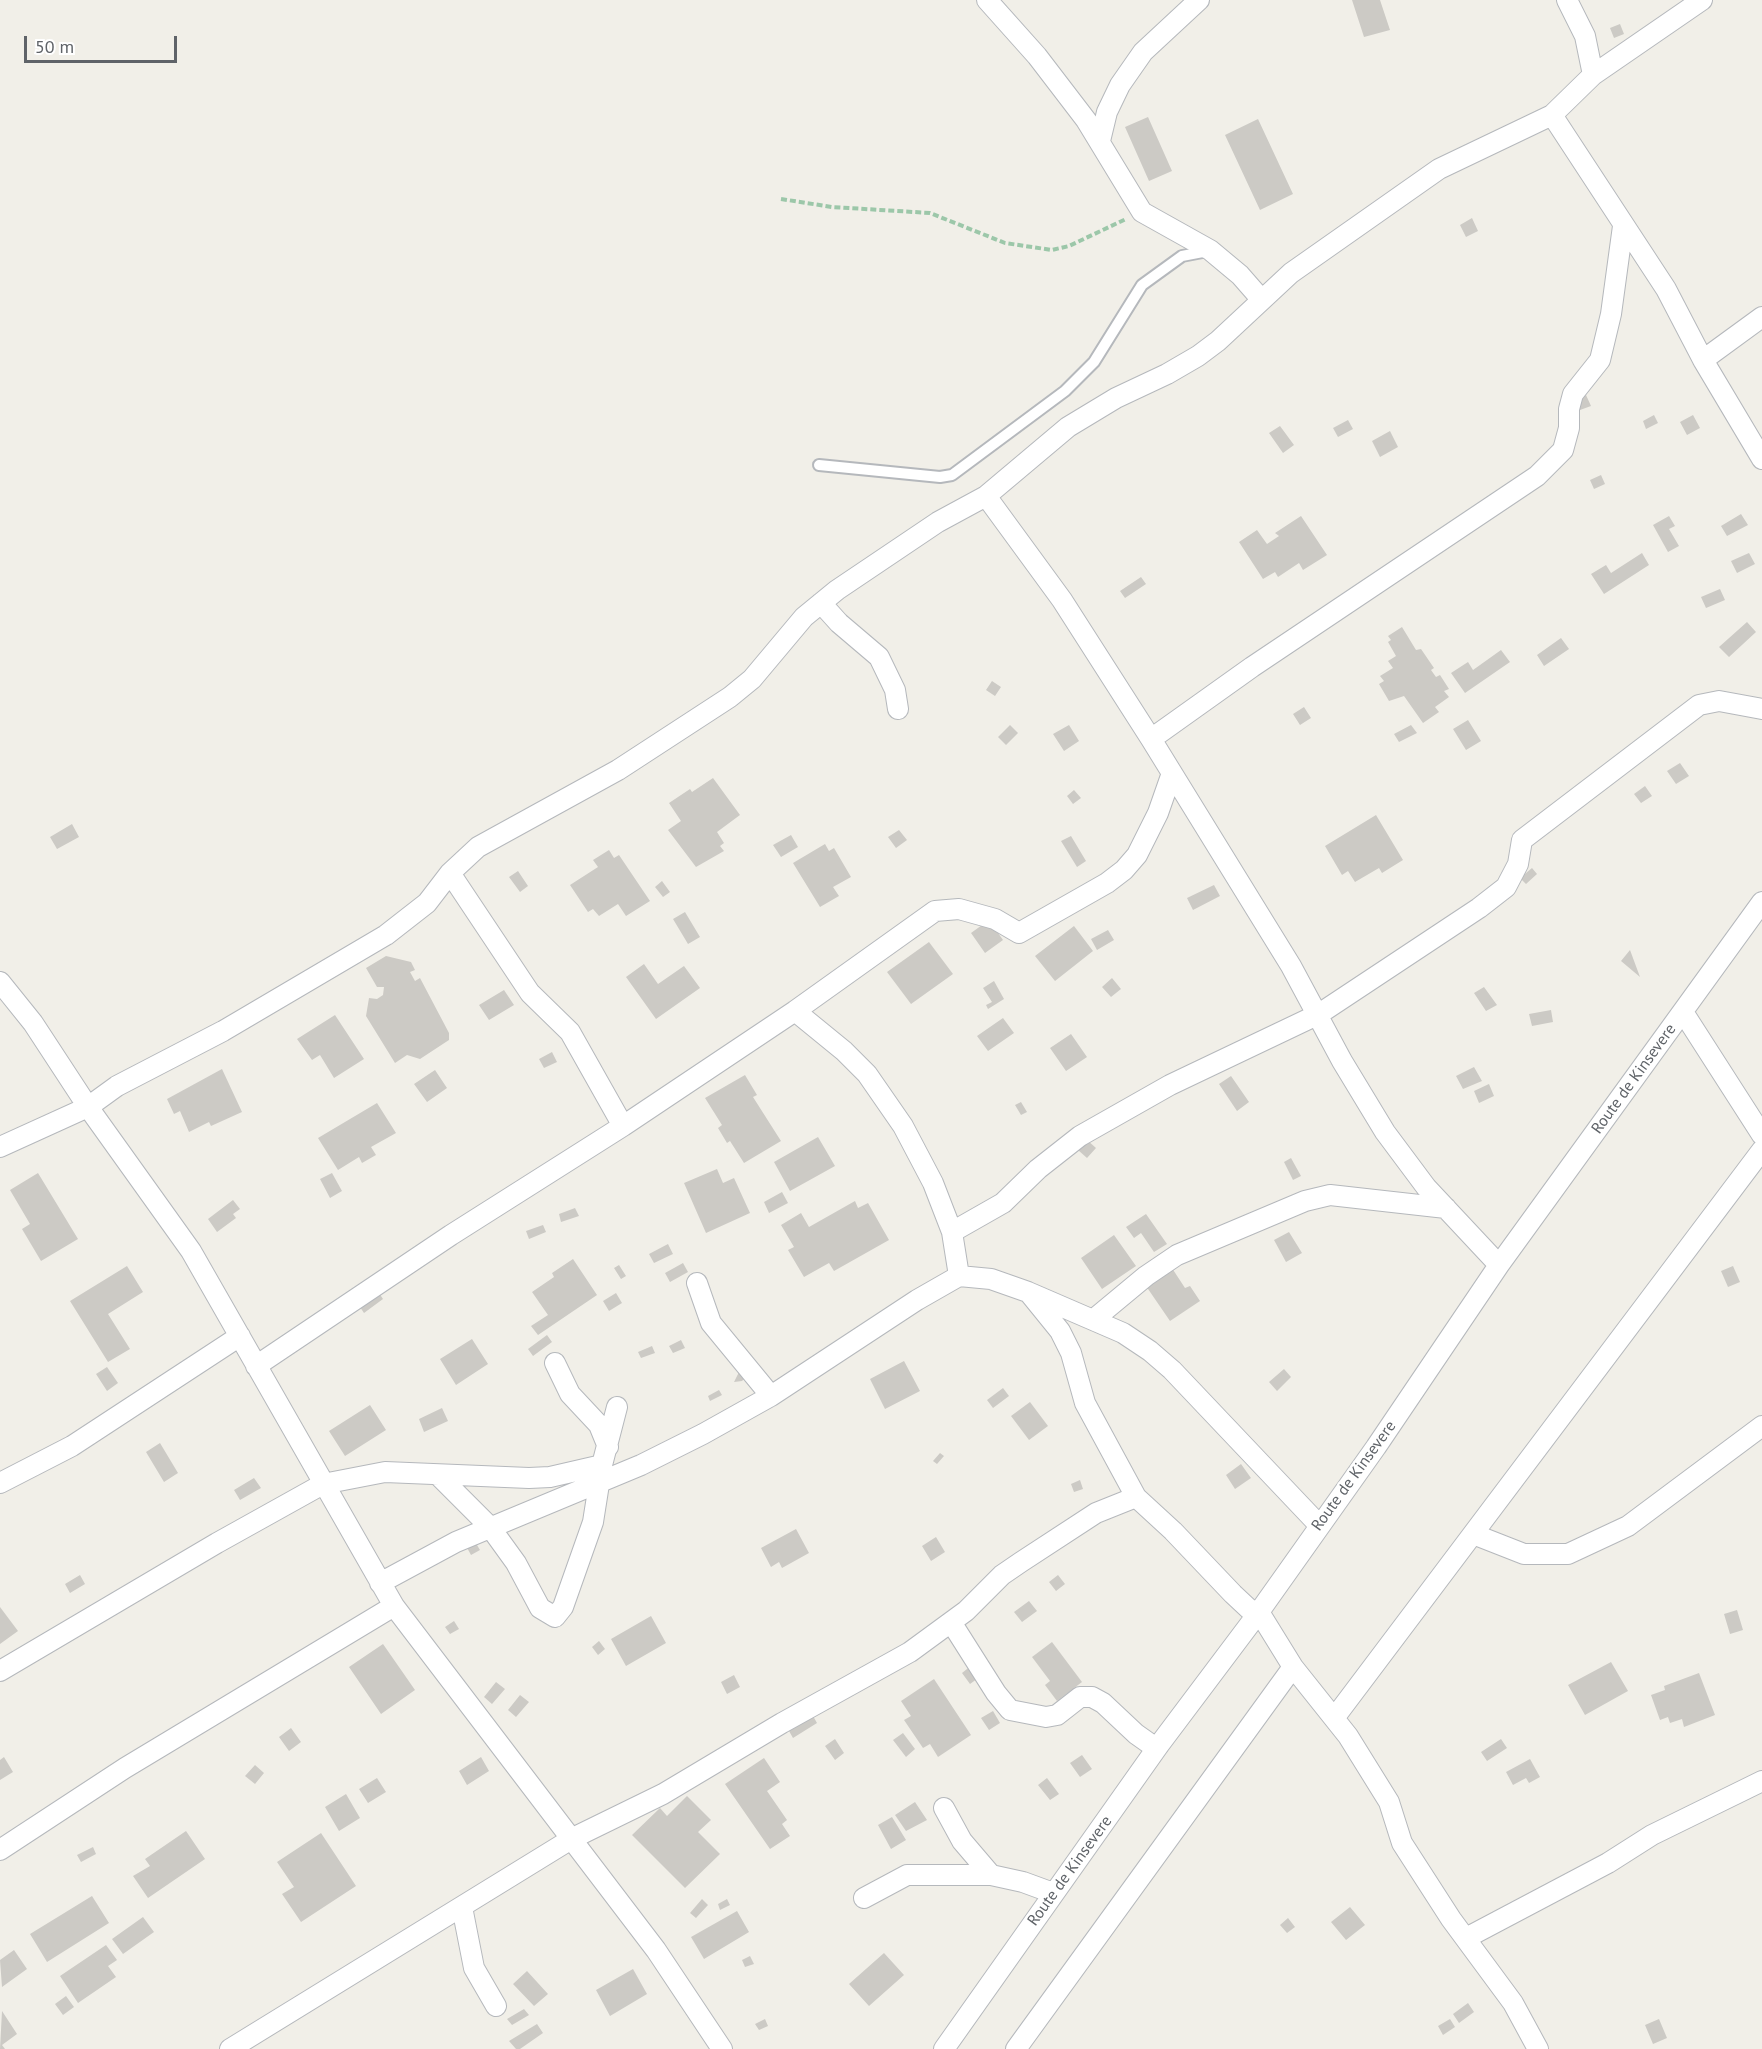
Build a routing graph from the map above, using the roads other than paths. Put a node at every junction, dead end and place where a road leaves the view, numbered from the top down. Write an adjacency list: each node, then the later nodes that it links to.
1 (987, 0): 7 (street)
2 (1199, 0): 7 (street)
3 (1567, 0): 5 (street)
4 (1702, 0): 5 (street)
5 (1593, 75): 6 (street)
6 (1552, 115): 8 (street); 10 (street)
7 (1100, 141): 9 (street)
8 (1623, 226): 12 (street); 19 (street)
9 (1210, 250): 10 (street); 14 (lane)
10 (1261, 299): 15 (street)
11 (1762, 317): 12 (street)
12 (1703, 360): 13 (street)
13 (1762, 459)
14 (819, 465)
15 (986, 496): 16 (street); 19 (street)
16 (821, 603): 17 (street); 21 (street)
17 (898, 709)
18 (1762, 709): 26 (street)
19 (1151, 739): 20 (street)
20 (1172, 773): 24 (street); 26 (street)
21 (450, 873): 27 (street); 28 (street)
22 (1762, 902): 25 (street, Route de Kinsevere)
23 (0, 982): 27 (street)
24 (795, 1011): 28 (street); 33 (street)
25 (1683, 1012): 29 (street); 34 (street, Route de Kinsevere)
26 (1319, 1014): 32 (street); 33 (street)
27 (88, 1107): 30 (street); 39 (street)
28 (623, 1126): 41 (street)
29 (1762, 1135)
30 (0, 1148)
31 (1762, 1150): 52 (street)
32 (1446, 1208): 34 (street); 38 (street)
33 (952, 1232): 35 (street)
34 (1498, 1265): 50 (street, Route de Kinsevere)
35 (959, 1276): 37 (street); 42 (street)
36 (697, 1283): 42 (street)
37 (1028, 1292): 38 (street); 49 (street)
38 (1093, 1320): 50 (street)
39 (240, 1336): 41 (street); 47 (street)
40 (555, 1363): 45 (street)
41 (256, 1366): 48 (street)
42 (771, 1396): 45 (street)
43 (616, 1407): 45 (street)
44 (1762, 1426): 52 (street)
45 (603, 1465): 46 (street); 51 (street); 51 (street)
46 (438, 1475): 48 (street); 51 (street)
47 (0, 1483)
48 (323, 1484): 53 (street); 58 (street)
49 (1136, 1497): 55 (street); 56 (street)
50 (1319, 1525): 55 (street, Route de Kinsevere)
51 (490, 1527): 53 (street)
52 (1473, 1534): 59 (street)
53 (380, 1583): 54 (street)
54 (394, 1606): 63 (street); 64 (street)
55 (1259, 1612): 57 (street); 60 (street, Route de Kinsevere)
56 (951, 1622): 60 (street); 63 (street)
57 (1293, 1667): 59 (street); 74 (street)
58 (0, 1671)
59 (1335, 1717): 69 (street)
60 (1159, 1745): 66 (street, Route de Kinsevere)
61 (1762, 1781): 69 (street)
62 (944, 1808): 65 (street)
63 (573, 1838): 68 (street); 72 (street)
64 (0, 1851)
65 (991, 1875): 66 (street); 67 (street)
66 (1053, 1893): 73 (street, Route de Kinsevere)
67 (864, 1898)
68 (462, 1907): 70 (street); 71 (street)
69 (1466, 1938): 75 (street)
70 (495, 2006)
71 (230, 2049)
72 (722, 2049)
73 (944, 2049)
74 (1016, 2049)
75 (1539, 2049)

